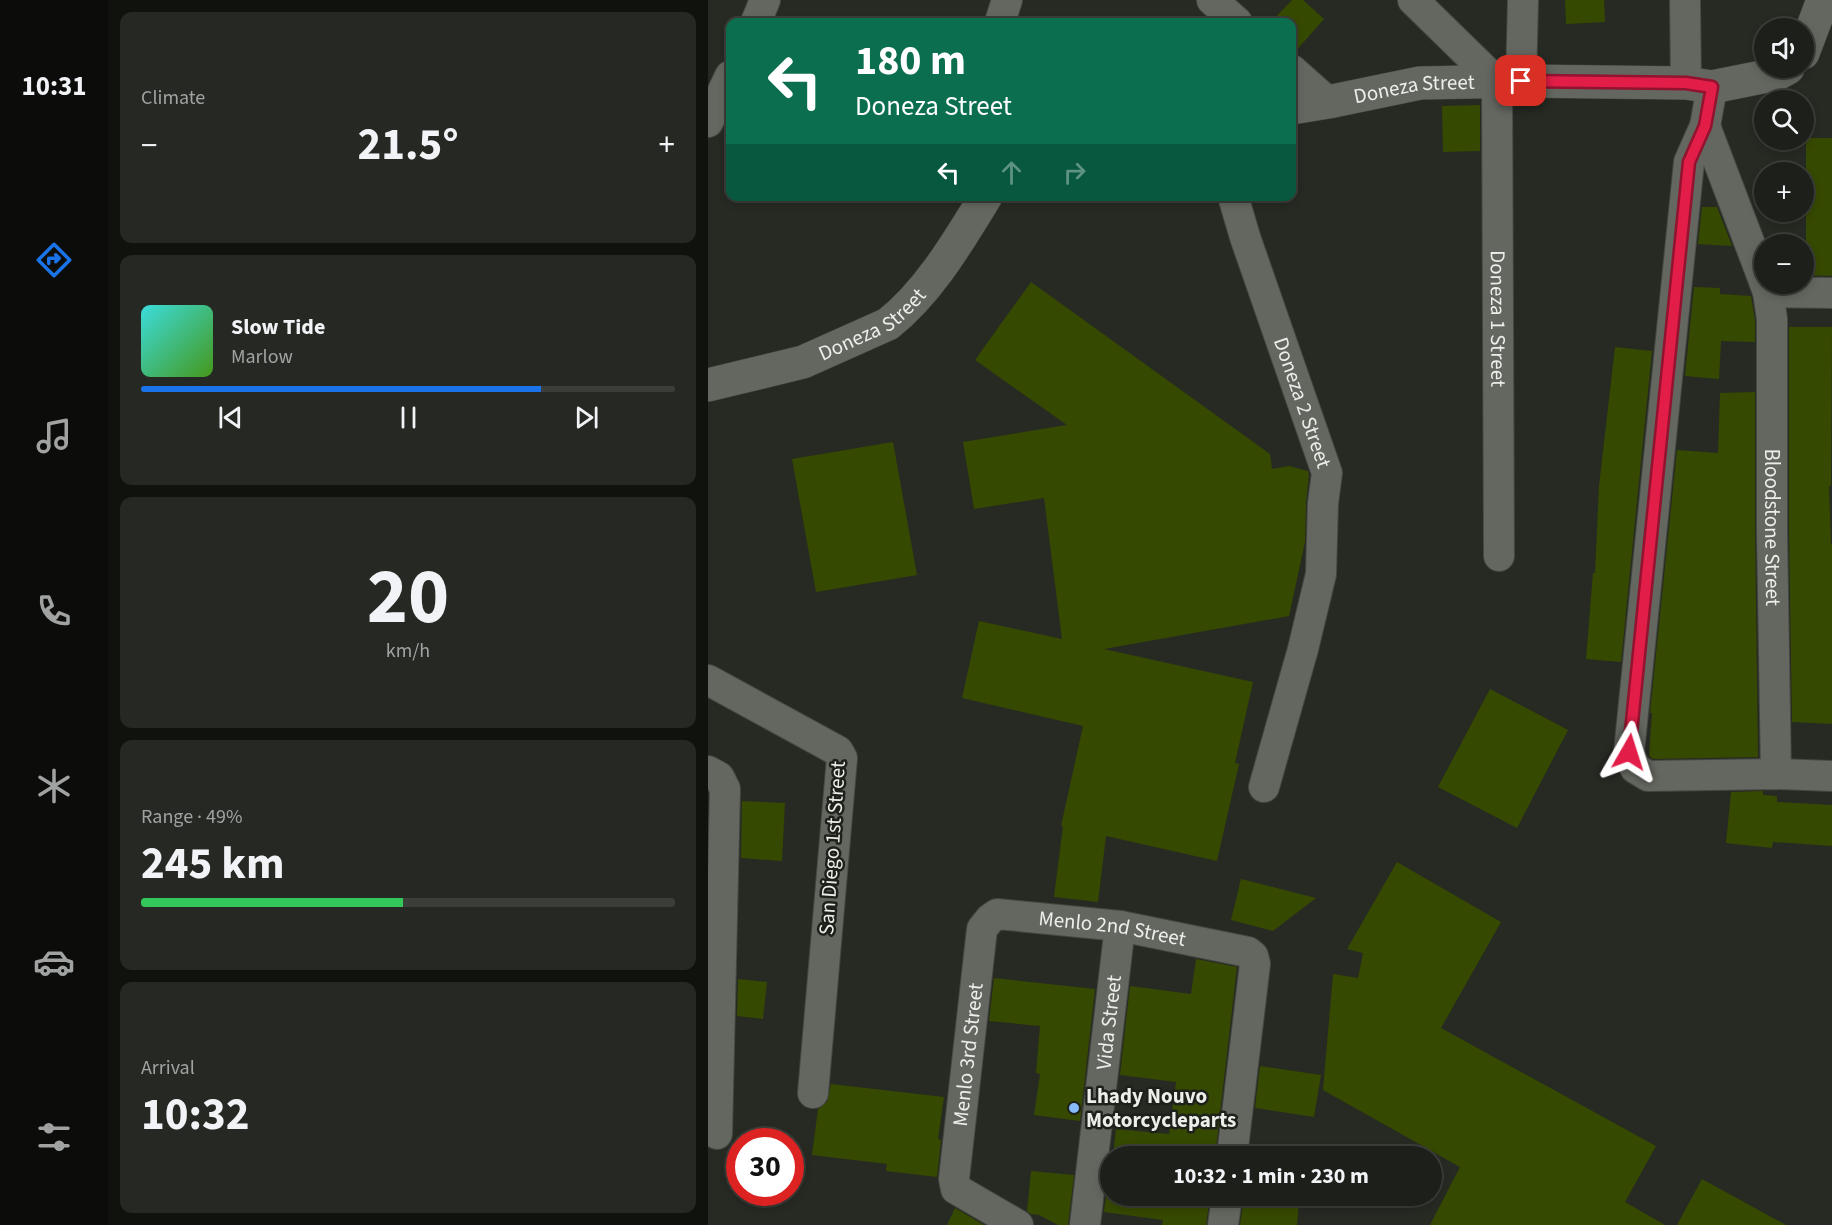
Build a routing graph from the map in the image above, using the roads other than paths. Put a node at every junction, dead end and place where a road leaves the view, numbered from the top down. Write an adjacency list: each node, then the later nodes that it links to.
1 (1007, 0): 7 (street)
2 (1212, 0): 8 (street)
3 (1413, 0): 12 (street)
4 (1523, 0): 12 (street, Doneza 1 Street)
5 (1685, 0): 14 (street)
6 (1823, 0): 9 (street)
7 (1001, 18)
8 (1232, 18)
9 (1814, 24)
10 (1296, 74): 15 (street)
11 (1754, 77): 14 (street, Doneza Street)
12 (1509, 82): 14 (street, Doneza Street); 15 (street, Doneza Street); 26 (street, Doneza 1 Street)
13 (726, 84): 17 (street)
14 (1699, 85): 18 (street)
15 (1328, 102): 16 (street, Doneza Street)
16 (1296, 107)
17 (709, 118)
18 (1705, 126): 21 (street, Bloodstone Street); 29 (street)
19 (983, 201): 25 (street, Doneza Street)
20 (1234, 201): 31 (street, Doneza 2 Street)
21 (1754, 254)
22 (1814, 291): 23 (street)
23 (1832, 293)
24 (1768, 294): 29 (street, Bloodstone Street)
25 (708, 385)
26 (1499, 556)
27 (708, 680): 34 (street, San Diego 1st Street)
28 (708, 771): 35 (street)
29 (1776, 774): 30 (street)
30 (1832, 776)
31 (1264, 787)
32 (1120, 926): 33 (street, Menlo 2nd Street); 36 (street, Menlo 2nd Street); 39 (street, Vida Street)
33 (982, 929): 38 (street, Menlo 3rd Street)
34 (813, 1093)
35 (717, 1134)
36 (1233, 1146)
37 (1226, 1206): 40 (street)
38 (1018, 1225)
39 (1085, 1225)
40 (1223, 1225)

